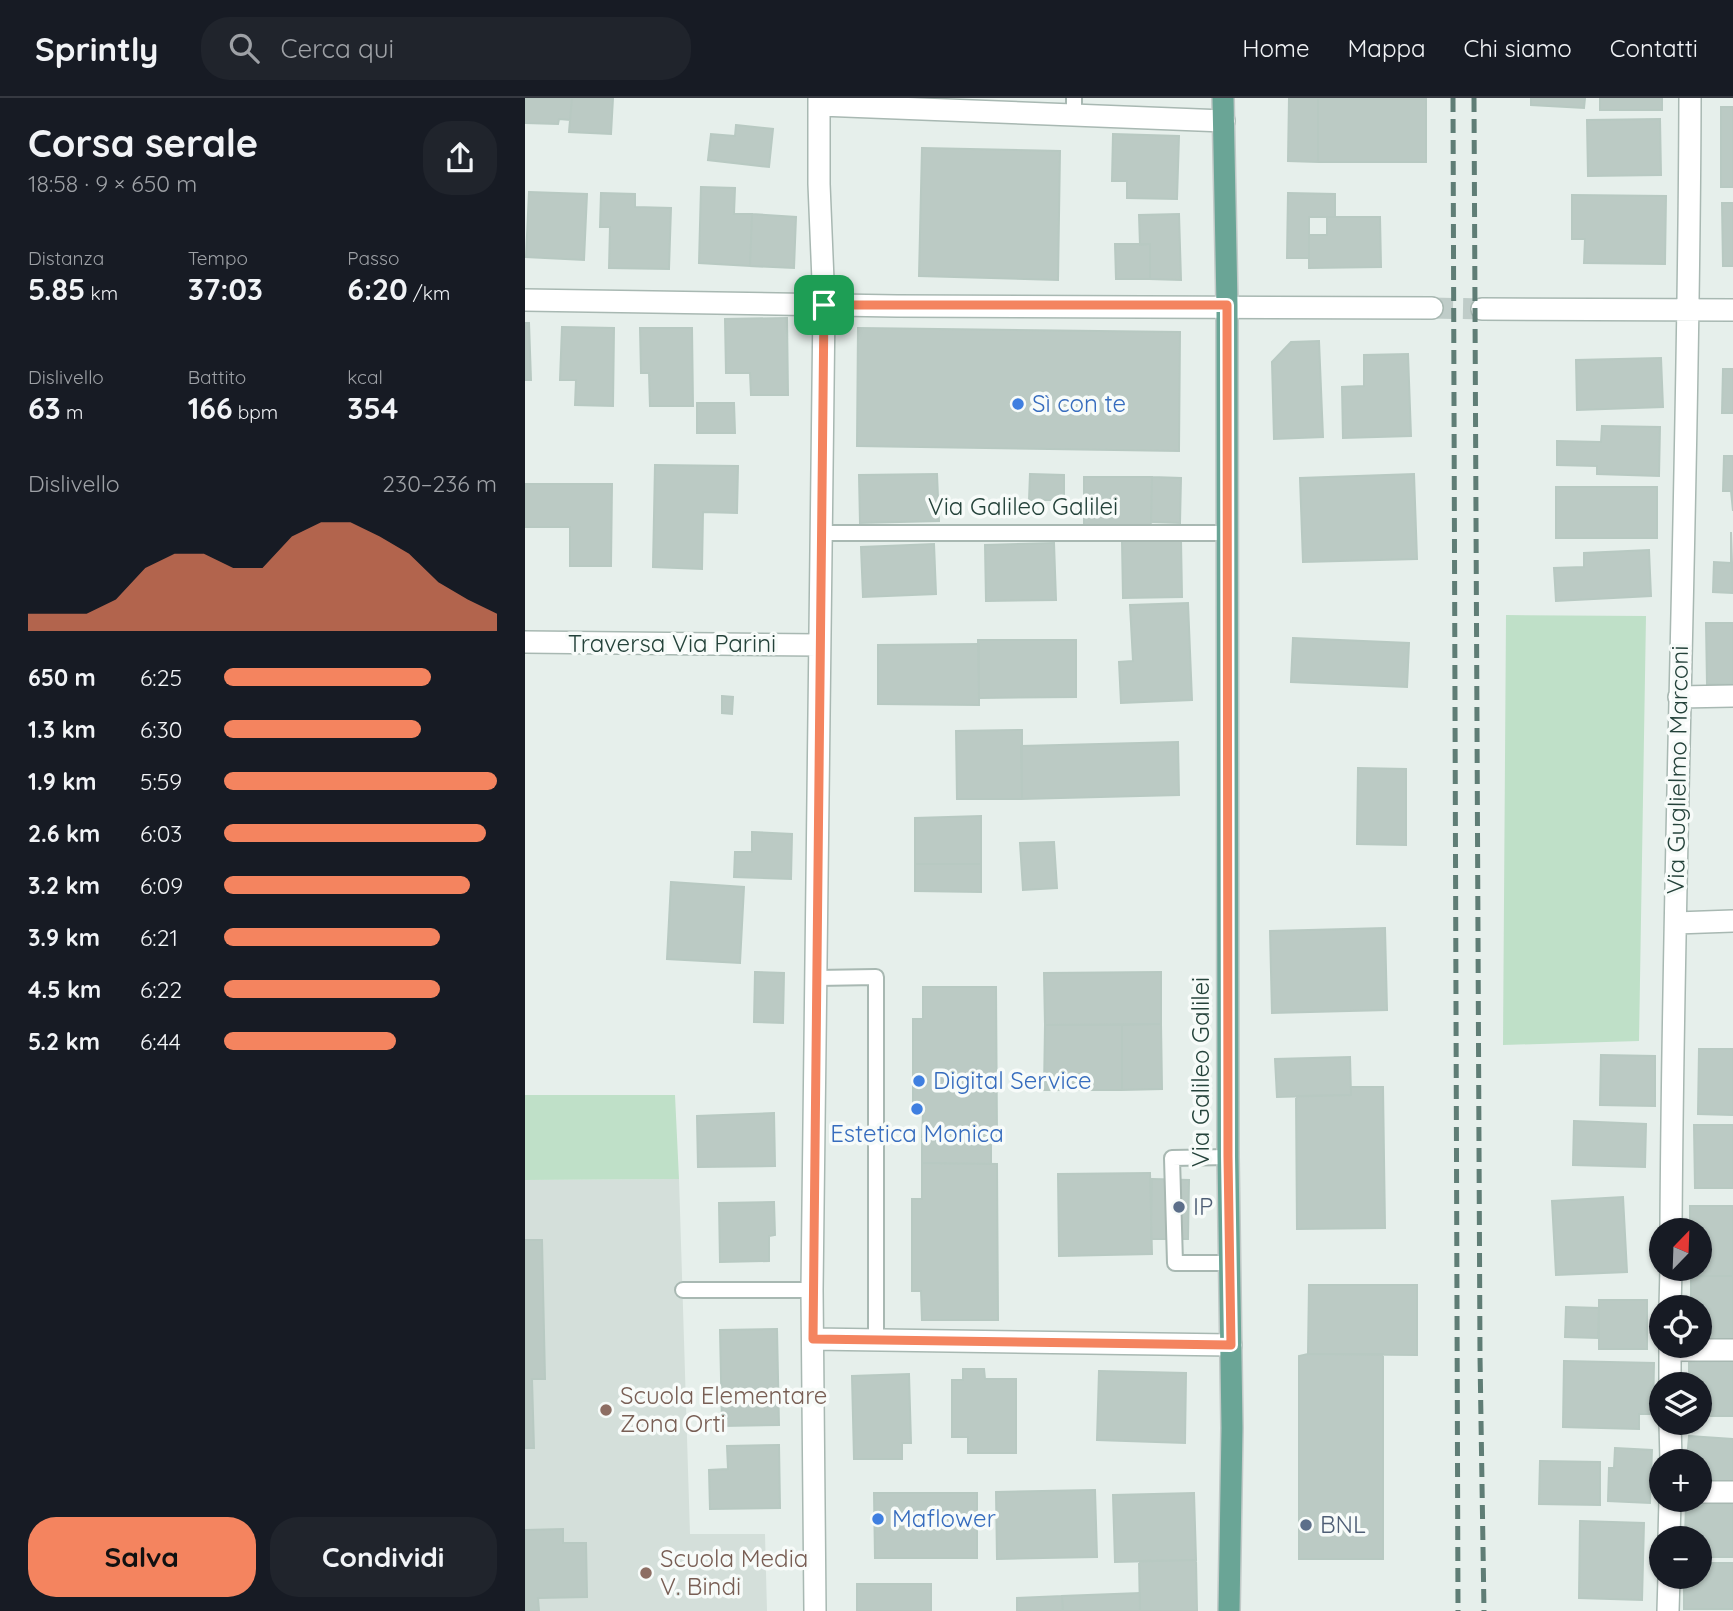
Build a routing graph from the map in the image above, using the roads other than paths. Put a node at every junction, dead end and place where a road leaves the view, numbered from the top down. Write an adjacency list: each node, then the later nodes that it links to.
1 (1223, 98): 5 (main road, Via Galileo Galilei)
2 (1690, 98): 11 (street, Via Guglielmo Marconi)
3 (820, 101): 4 (street); 7 (street)
4 (1074, 107): 5 (street)
5 (1224, 121): 8 (main road, Via Galileo Galilei)
6 (525, 300): 7 (street)
7 (824, 305): 8 (street); 13 (street)
8 (1227, 305): 9 (street); 14 (main road, Via Galileo Galilei)
9 (1432, 308)
10 (1482, 309): 11 (street)
11 (1689, 310): 12 (street); 18 (street, Via Guglielmo Marconi)
12 (1733, 310)
13 (820, 533): 14 (lane, Via Galileo Galilei); 16 (street)
14 (1225, 533): 22 (main road, Via Galileo Galilei)
15 (525, 642): 16 (street, Traversa Via Parini)
16 (819, 645): 21 (street)
17 (1733, 696): 18 (street)
18 (1678, 697): 20 (street, Via Guglielmo Marconi)
19 (1733, 921): 20 (street)
20 (1676, 923): 23 (street, Via Guglielmo Marconi)
21 (817, 978): 26 (street); 28 (lane)
22 (1228, 1157): 24 (main road, Via Galileo Galilei); 24 (lane)
23 (1671, 1218)
24 (1230, 1263): 29 (main road, Via Galileo Galilei)
25 (683, 1290): 26 (lane)
26 (812, 1290): 27 (street)
27 (813, 1339): 28 (street); 35 (street)
28 (876, 1342): 29 (street)
29 (1231, 1345): 36 (main road, Via Galileo Galilei)
30 (1712, 1349): 31 (street)
31 (1733, 1350)
32 (1712, 1492): 33 (street)
33 (1733, 1492)
34 (1669, 1589): 37 (street)
35 (815, 1611)
36 (1229, 1611)
37 (1668, 1611)

